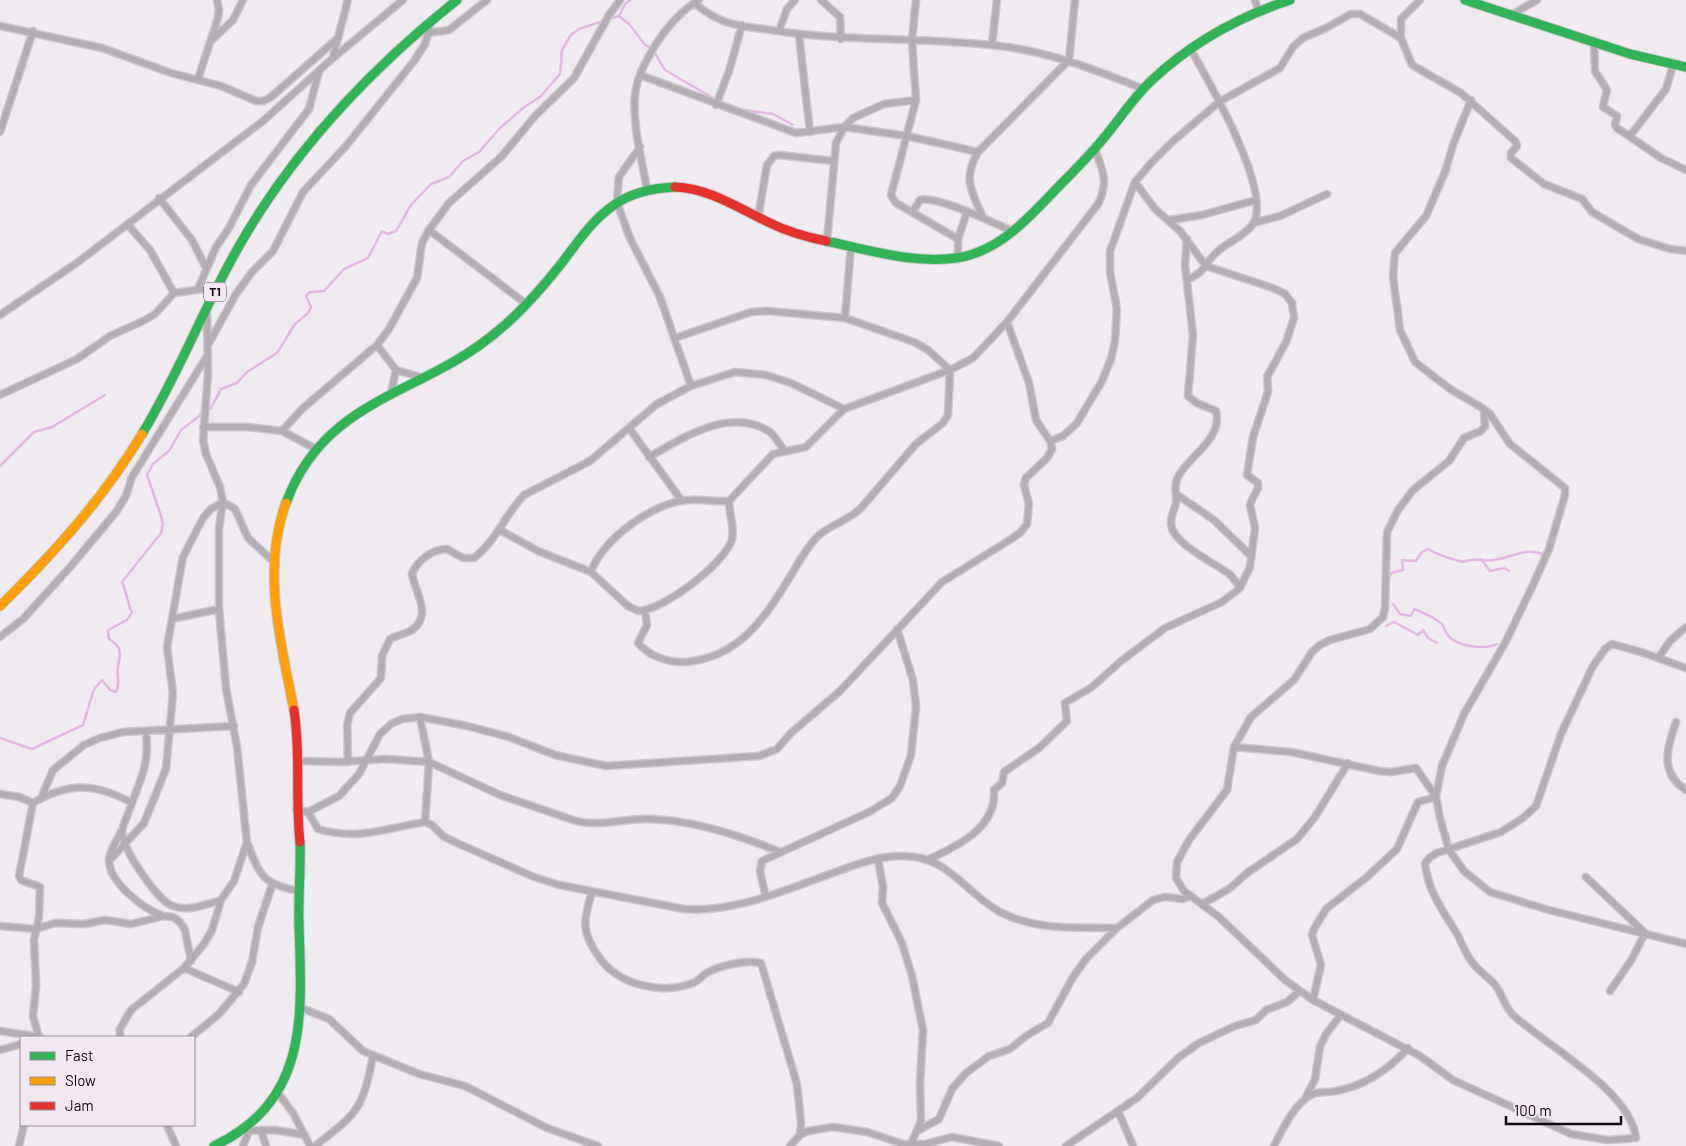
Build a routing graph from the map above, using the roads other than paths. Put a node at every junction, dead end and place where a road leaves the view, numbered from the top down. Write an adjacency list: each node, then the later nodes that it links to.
1 (217, 0): 32 (street)
2 (243, 0): 32 (street)
3 (348, 0): 28 (street)
4 (403, 0): 36 (street)
5 (457, 0): 21 (main road, T1)
6 (487, 0): 26 (street)
7 (620, 0): 71 (street)
8 (794, 0): 25 (street)
9 (821, 0): 30 (street)
10 (916, 0): 31 (street)
11 (997, 0): 34 (street)
12 (1075, 0): 37 (street)
13 (1255, 0): 19 (street)
14 (1290, 0): 19 (main road)
15 (1420, 0): 29 (street)
16 (1465, 0): 20 (main road)
17 (1537, 0): 20 (street)
18 (697, 1): 22 (street); 41 (street)
19 (1258, 10): 35 (main road)
20 (1512, 14): 33 (main road)
21 (432, 20): 26 (street); 82 (main road, T1)
22 (742, 25): 25 (street); 47 (street)
23 (0, 26): 24 (street)
24 (33, 31): 42 (street); 49 (street)
25 (779, 31): 27 (street)
26 (428, 33): 92 (street)
27 (799, 35): 30 (street); 50 (street)
28 (338, 38): 36 (street); 42 (street)
29 (1401, 38): 45 (street); 46 (street)
30 (841, 39): 31 (street)
31 (912, 41): 34 (street); 44 (street)
32 (209, 43): 42 (street)
33 (1594, 44): 38 (main road); 52 (street)
34 (992, 45): 37 (street)
35 (1190, 48): 43 (main road); 46 (street)
36 (333, 58): 40 (street)
37 (1069, 60): 43 (street); 55 (street)
38 (1673, 65): 39 (main road); 52 (street)
39 (1686, 67)
40 (319, 70): 61 (street); 80 (street)
41 (640, 75): 47 (street); 53 (street)
42 (198, 79)
43 (1144, 89): 54 (main road)
44 (916, 100): 48 (street); 51 (street)
45 (1471, 100): 77 (street); 101 (street)
46 (1219, 102): 58 (street); 62 (street)
47 (716, 105): 50 (street)
48 (844, 127): 50 (street); 51 (street); 56 (street)
49 (0, 132)
50 (810, 132)
51 (907, 136): 55 (street); 64 (street)
52 (1630, 136): 57 (street)
53 (640, 148): 59 (street); 63 (street)
54 (1095, 149): 72 (main road); 89 (street)
55 (978, 152): 67 (street)
56 (833, 161): 66 (street); 75 (street)
57 (1686, 170)
58 (1135, 182): 68 (street); 105 (street)
59 (647, 190): 63 (main road); 66 (main road)
60 (1327, 194): 69 (street)
61 (159, 198): 70 (street); 80 (street)
62 (1256, 200): 68 (street); 69 (street)
63 (617, 202): 85 (main road); 90 (street)
64 (914, 211): 65 (street); 73 (street)
65 (967, 212): 67 (street); 73 (street)
66 (758, 218): 75 (main road)
67 (983, 218): 72 (street)
68 (1170, 220): 74 (street)
69 (1253, 223): 79 (street)
70 (128, 225): 84 (street); 87 (street)
71 (429, 230): 85 (street); 91 (street)
72 (1012, 231): 78 (main road)
73 (958, 239): 78 (street)
74 (1187, 239): 79 (street); 81 (street)
75 (826, 241): 76 (main road)
76 (851, 246): 78 (main road); 88 (street)
77 (1686, 251)
78 (958, 259)
79 (1206, 266): 81 (street); 114 (street)
80 (206, 268): 83 (street)
81 (1188, 279): 109 (street)
82 (218, 287): 83 (street); 86 (main road, T1)
83 (198, 288): 84 (street)
84 (174, 293): 99 (street)
85 (524, 303): 96 (main road)
86 (207, 312): 92 (street); 118 (main road, T1)
87 (0, 315)
88 (845, 318): 90 (street); 95 (street)
89 (1007, 322): 95 (street); 105 (street)
90 (675, 338): 97 (street)
91 (377, 345): 94 (street); 104 (street)
92 (207, 346): 93 (street)
93 (208, 355): 102 (street); 124 (street)
94 (396, 370): 96 (street); 98 (street)
95 (950, 370): 100 (street); 120 (street)
96 (420, 377): 98 (main road)
97 (691, 386): 100 (street); 103 (street)
98 (391, 394): 106 (main road)
99 (0, 395)
100 (844, 408): 107 (street)
101 (1484, 409): 132 (street); 141 (street)
102 (203, 427): 104 (street); 112 (street)
103 (628, 428): 108 (street); 113 (street)
104 (282, 431): 106 (street)
105 (1050, 441): 123 (street)
106 (314, 448): 115 (main road)
107 (784, 450): 108 (street); 111 (street)
108 (649, 457): 110 (street)
109 (1176, 494): 114 (street); 117 (street)
110 (682, 501): 111 (street); 116 (street)
111 (729, 501): 120 (street)
112 (223, 502): 115 (street); 119 (street); 121 (street)
113 (500, 530): 116 (street); 135 (street)
114 (1251, 556): 117 (street)
115 (273, 561): 134 (main road)
116 (592, 572): 120 (street)
117 (1240, 588): 153 (street)
118 (0, 606)
119 (219, 610): 121 (street); 129 (street)
120 (645, 611)
121 (172, 619): 130 (street)
122 (1686, 627): 125 (street)
123 (897, 629): 127 (street); 151 (street)
124 (0, 637)
125 (1659, 657): 126 (street); 150 (street)
126 (1686, 668)
127 (420, 717): 133 (street); 136 (street)
128 (1676, 722): 138 (street)
129 (234, 726): 130 (street); 148 (street)
130 (169, 730): 131 (street); 149 (street)
131 (146, 731): 140 (street); 143 (street)
132 (1234, 747): 137 (street); 159 (street)
133 (368, 760): 135 (street); 136 (street); 145 (street)
134 (299, 762): 135 (street); 144 (main road)
135 (348, 762)
136 (429, 762): 146 (street); 151 (street)
137 (1348, 763): 141 (street); 162 (street)
138 (1686, 790)
139 (0, 794): 142 (street)
140 (42, 796): 142 (street); 143 (street)
141 (1436, 797): 150 (street); 174 (street)
142 (33, 802): 166 (street)
143 (132, 803): 147 (street)
144 (296, 810): 145 (street); 157 (main road)
145 (308, 812): 146 (street)
146 (425, 822): 158 (street)
147 (122, 831): 149 (street); 154 (street)
148 (247, 842): 156 (street); 161 (street)
149 (126, 844): 154 (street); 161 (street)
150 (1449, 850): 167 (street); 183 (street)
151 (780, 852): 160 (street)
152 (878, 858): 153 (street); 160 (street); 192 (street)
153 (927, 860): 165 (street)
154 (108, 861): 163 (street)
155 (1586, 877): 167 (street)
156 (272, 884): 157 (street); 172 (street)
157 (299, 891): 175 (main road)
158 (592, 892): 160 (street); 195 (street)
159 (1191, 896): 162 (street); 165 (street)
160 (766, 897)
161 (222, 900): 169 (street)
162 (1202, 904): 173 (street)
163 (164, 916): 166 (street); 169 (street)
164 (0, 926): 166 (street)
165 (1117, 928): 192 (street)
166 (36, 929): 179 (street)
167 (1645, 932): 168 (street); 171 (street)
168 (1686, 944)
169 (191, 961): 170 (street)
170 (184, 968): 172 (street); 180 (street)
171 (1610, 990)
172 (239, 992): 181 (street)
173 (1300, 992): 174 (street); 188 (street)
174 (1313, 1000): 176 (street)
175 (299, 1007): 185 (street); 186 (main road)
176 (1341, 1015): 183 (street); 187 (street)
177 (0, 1031): 178 (street)
178 (32, 1036)
179 (39, 1036)
180 (120, 1036)
181 (192, 1036)
182 (20, 1044): 184 (street)
183 (1408, 1048): 187 (street)
184 (0, 1050)
185 (373, 1055): 203 (street); 204 (street)
186 (278, 1093): 193 (main road); 194 (street)
187 (1304, 1100): 209 (street)
188 (1118, 1112): 207 (street); 208 (street)
189 (24, 1126): 197 (street)
190 (167, 1126): 198 (street)
191 (261, 1130): 193 (street); 194 (street); 201 (street)
192 (919, 1130): 196 (street)
193 (244, 1131): 199 (main road); 200 (street)
194 (305, 1135): 202 (street)
195 (800, 1135): 196 (street); 205 (street)
196 (911, 1145): 206 (street)
197 (18, 1146)
198 (176, 1146)
199 (214, 1146)
200 (243, 1146)
201 (266, 1146)
202 (310, 1146)
203 (315, 1146)
204 (598, 1146)
205 (790, 1146)
206 (999, 1146)
207 (1066, 1146)
208 (1133, 1146)
209 (1274, 1146)

